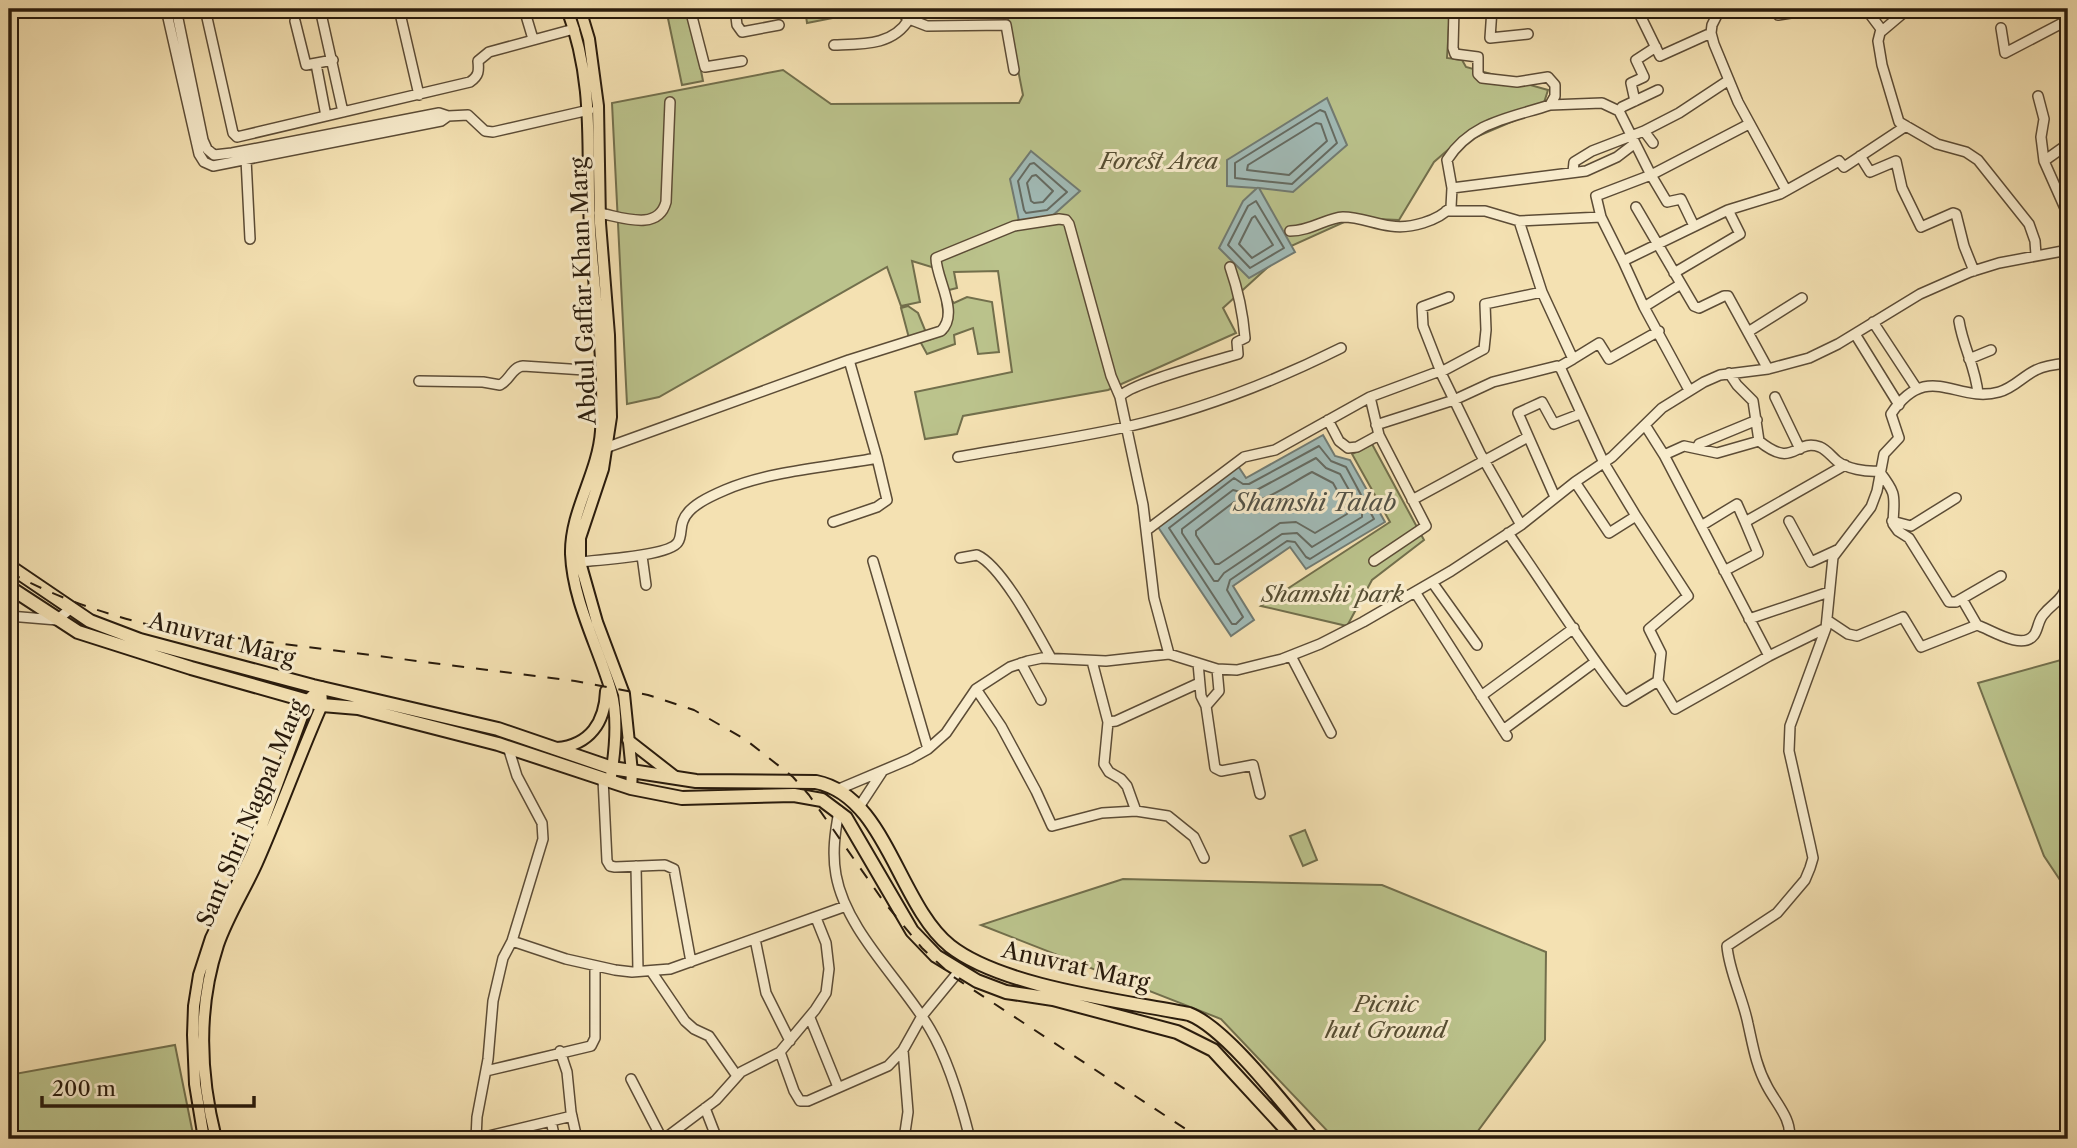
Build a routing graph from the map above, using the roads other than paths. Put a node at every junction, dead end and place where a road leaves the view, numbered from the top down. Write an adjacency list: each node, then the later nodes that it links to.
1 (166, 9): 57 (street)
2 (176, 9): 49 (street)
3 (205, 9): 48 (street)
4 (320, 9): 34 (street)
5 (399, 9): 40 (street)
6 (524, 9): 31 (street)
7 (567, 9): 27 (main road, Abdul Gaffar Khan Marg)
8 (580, 9): 66 (main road, Abdul Gaffar Khan Marg)
9 (690, 9): 35 (street)
10 (735, 9): 25 (street)
11 (897, 9): 22 (street)
12 (1454, 9): 44 (street)
13 (1492, 9): 30 (street)
14 (1621, 9): 21 (street)
15 (1637, 9): 33 (street)
16 (1720, 9): 29 (street)
17 (1773, 9): 18 (street)
18 (1816, 9)
19 (1866, 9): 28 (street)
20 (1908, 9): 28 (street)
21 (1563, 12)
22 (909, 19): 32 (street); 37 (street)
23 (2068, 20): 26 (street)
24 (295, 21): 36 (street)
25 (779, 25)
26 (2001, 28)
27 (574, 29): 31 (street); 45 (main road, Abdul Gaffar Khan Marg)
28 (1881, 31): 51 (street)
29 (1711, 33): 33 (street); 38 (street)
30 (1528, 34)
31 (533, 39): 40 (street)
32 (834, 46)
33 (1656, 47): 42 (street)
34 (333, 60): 36 (street); 47 (street)
35 (742, 61)
36 (316, 64): 48 (street)
37 (1014, 70)
38 (1729, 80): 50 (street); 52 (street)
39 (1658, 90): 42 (street)
40 (419, 95): 47 (street)
41 (2038, 96): 58 (street)
42 (1635, 101): 46 (street)
43 (670, 102): 66 (street)
44 (1550, 105): 46 (street); 61 (street)
45 (589, 110): 49 (street); 98 (main road, Abdul Gaffar Khan Marg)
46 (1619, 111): 53 (street)
47 (343, 112): 48 (street)
48 (326, 116)
49 (448, 116): 57 (street)
50 (1749, 124): 60 (street); 62 (street)
51 (1906, 126): 56 (street); 75 (street)
52 (1644, 131): 53 (street); 54 (street)
53 (1632, 140): 59 (street); 59 (street); 60 (street)
54 (1653, 143)
55 (2068, 144): 58 (street)
56 (1860, 156): 62 (street); 78 (street)
57 (246, 159): 72 (street)
58 (2045, 161): 67 (street)
59 (1573, 172): 61 (street)
60 (1651, 175): 68 (street); 70 (street)
61 (1452, 188): 65 (street)
62 (1786, 190): 64 (street)
63 (1636, 207): 73 (street)
64 (1728, 210): 70 (street); 79 (street)
65 (1446, 211): 69 (street); 71 (street)
66 (599, 213): 119 (main road, Abdul Gaffar Khan Marg)
67 (2068, 215)
68 (1601, 217): 69 (street); 76 (street)
69 (1519, 221): 81 (street)
70 (1694, 226): 73 (street)
71 (1290, 231)
72 (250, 239)
73 (1657, 245): 76 (street); 79 (street)
74 (2068, 250): 75 (street)
75 (2036, 255): 78 (street)
76 (1623, 261): 84 (street)
77 (1230, 267): 105 (street)
78 (1974, 271): 86 (street)
79 (1674, 273): 80 (street)
80 (1681, 284): 84 (street); 88 (street)
81 (1542, 292): 92 (street); 99 (street)
82 (1449, 297): 99 (street)
83 (1802, 298): 88 (street)
84 (1644, 307): 87 (street)
85 (1959, 321): 93 (street)
86 (1873, 322): 89 (street); 102 (street)
87 (1659, 331): 92 (street); 103 (street)
88 (1748, 332): 97 (street)
89 (1855, 334): 97 (street); 109 (street)
90 (1341, 348): 114 (street)
91 (1991, 350): 93 (street)
92 (1573, 359): 96 (street)
93 (1969, 359): 104 (street)
94 (849, 360): 105 (street); 119 (street); 123 (street)
95 (2068, 363): 104 (street)
96 (1559, 367): 108 (street); 110 (street)
97 (1769, 369): 100 (street)
98 (600, 371): 101 (street); 174 (main road, Abdul Gaffar Khan Marg)
99 (1441, 372): 106 (street); 108 (street)
100 (1729, 373): 103 (street); 112 (street)
101 (419, 381)
102 (1916, 389): 104 (street); 109 (street)
103 (1689, 390): 113 (street)
104 (1978, 394)
105 (1120, 397): 114 (street)
106 (1370, 397): 111 (street); 115 (street)
107 (1775, 397): 120 (street)
108 (1454, 400): 115 (street); 124 (street)
109 (1899, 405): 127 (street)
110 (1580, 414): 116 (street); 125 (street)
111 (1328, 420): 115 (street); 139 (street)
112 (1758, 420): 117 (street); 118 (street)
113 (1645, 425): 121 (street); 125 (street)
114 (1127, 426): 122 (street); 139 (street)
115 (1378, 430): 131 (street)
116 (1528, 437): 124 (street); 129 (street)
117 (1759, 441): 120 (street); 121 (street)
118 (1699, 444)
119 (608, 447): 146 (main road, Abdul Gaffar Khan Marg)
120 (1800, 449): 126 (street)
121 (1664, 455): 138 (street)
122 (958, 457)
123 (877, 458): 135 (street); 142 (street)
124 (1484, 460): 131 (street); 137 (street)
125 (1604, 464): 128 (street); 132 (street)
126 (1845, 465): 127 (street); 136 (street)
127 (1879, 471): 134 (street); 141 (street)
128 (1575, 482): 129 (street); 132 (street)
129 (1555, 497): 137 (street)
130 (1956, 498): 134 (street)
131 (1412, 500): 145 (street)
132 (1636, 516): 175 (street)
133 (1789, 521): 141 (street)
134 (1892, 521): 156 (street)
135 (833, 522)
136 (1745, 522): 138 (street); 148 (street)
137 (1521, 525): 140 (street)
138 (1701, 526): 148 (street)
139 (1147, 530): 165 (street)
140 (1508, 533): 151 (street); 163 (street)
141 (1838, 549): 155 (street)
142 (642, 556): 146 (street); 152 (street)
143 (960, 558): 168 (street)
144 (873, 561): 189 (street)
145 (1374, 561)
146 (580, 562): 186 (main road, Abdul Gaffar Khan Marg)
147 (9, 566): 157 (highway, Anuvrat Marg)
148 (1724, 570): 159 (street)
149 (2001, 576): 156 (street)
150 (2068, 580): 162 (street)
151 (1432, 582): 154 (street); 164 (street)
152 (646, 585)
153 (9, 587): 160 (highway)
154 (1415, 592): 166 (street); 179 (street)
155 (1829, 592): 159 (street); 161 (street)
156 (1962, 599): 162 (street)
157 (71, 609): 160 (street); 177 (highway, Anuvrat Marg)
158 (9, 616): 160 (street)
159 (1749, 619): 167 (street)
160 (57, 620): 180 (highway)
161 (1827, 624): 162 (street); 167 (street); 236 (street)
162 (1977, 625)
163 (1574, 628): 170 (street); 179 (street)
164 (1477, 645)
165 (1169, 654): 169 (street); 172 (street)
166 (1292, 656): 173 (street); 185 (street)
167 (1769, 656): 175 (street)
168 (1052, 658): 169 (street); 171 (street)
169 (1092, 661): 184 (street)
170 (1595, 662): 175 (street); 179 (street)
171 (1020, 663): 178 (street); 181 (street)
172 (1198, 663): 173 (street); 176 (street)
173 (1217, 669): 183 (street)
174 (606, 680): 188 (main road); 192 (main road, Abdul Gaffar Khan Marg)
175 (1658, 681)
176 (1199, 683): 183 (street); 184 (street)
177 (321, 687): 180 (main road, Sant Shri Nagpal Marg); 182 (main road, Sant Shri Nagpal Marg); 188 (highway, Anuvrat Marg)
178 (976, 689): 189 (street); 199 (street)
179 (1481, 696)
180 (308, 700): 182 (highway); 226 (main road, Sant Shri Nagpal Marg)
181 (1041, 700)
182 (322, 705): 187 (highway); 227 (main road, Sant Shri Nagpal Marg)
183 (1206, 706): 196 (street)
184 (1108, 722): 199 (street)
185 (1331, 733)
186 (628, 740): 191 (main road, Abdul Gaffar Khan Marg); 193 (main road)
187 (508, 747): 192 (highway); 205 (street)
188 (557, 748): 192 (highway, Anuvrat Marg)
189 (928, 749): 190 (street)
190 (883, 770): 195 (street); 197 (street)
191 (632, 772): 192 (highway); 193 (highway); 194 (main road, Abdul Gaffar Khan Marg)
192 (608, 776): 194 (highway, Anuvrat Marg); 201 (street)
193 (680, 780): 195 (highway)
194 (631, 788): 198 (highway, Anuvrat Marg)
195 (839, 789): 197 (highway, Anuvrat Marg)
196 (1260, 793)
197 (859, 807): 235 (highway, Anuvrat Marg)
198 (839, 811): 202 (street); 210 (highway, Anuvrat Marg)
199 (1136, 811): 200 (street)
200 (1204, 858)
201 (636, 866): 206 (street); 208 (street)
202 (846, 906): 203 (street); 211 (street)
203 (816, 918): 204 (street); 212 (street)
204 (755, 939): 206 (street); 213 (street)
205 (512, 941): 207 (street); 217 (street)
206 (691, 962): 209 (street)
207 (595, 965): 208 (street); 215 (street)
208 (638, 971): 209 (street)
209 (651, 971): 218 (street)
210 (959, 971): 211 (street); 225 (highway, Anuvrat Marg)
211 (922, 1016): 214 (street); 234 (street)
212 (810, 1018): 213 (street); 220 (street)
213 (790, 1041): 216 (street)
214 (903, 1050): 220 (street); 233 (street)
215 (561, 1051): 217 (street); 222 (street)
216 (780, 1052): 218 (street); 220 (street)
217 (486, 1071): 224 (street)
218 (737, 1076): 221 (street)
219 (631, 1079): 231 (street)
220 (838, 1087)
221 (705, 1108): 231 (street); 232 (street)
222 (572, 1116): 223 (street); 230 (street)
223 (551, 1121): 224 (street); 229 (street)
224 (529, 1127): 228 (street)
225 (1293, 1137)
226 (204, 1139)
227 (216, 1139)
228 (530, 1139)
229 (555, 1139)
230 (577, 1139)
231 (663, 1139)
232 (717, 1139)
233 (904, 1139)
234 (970, 1139)
235 (1313, 1139)
236 (1789, 1139)

